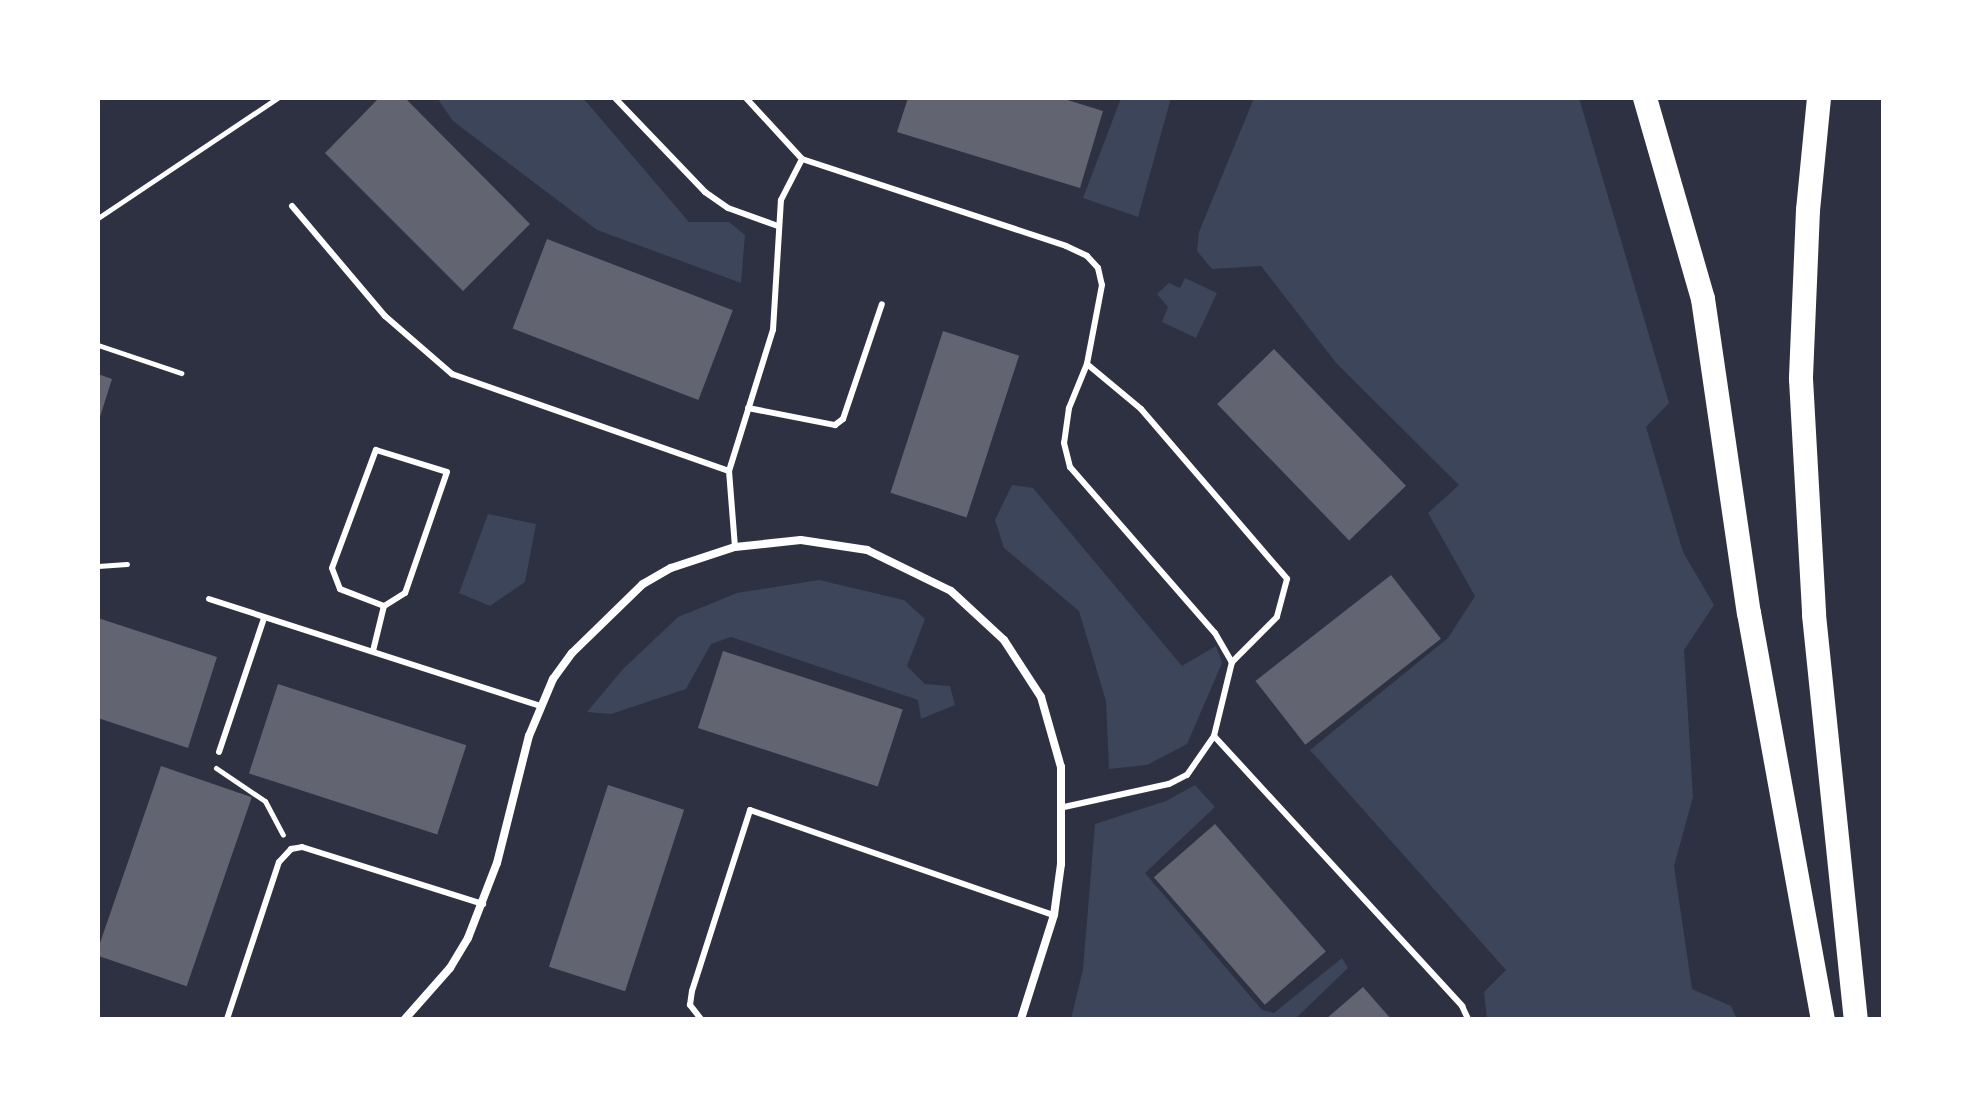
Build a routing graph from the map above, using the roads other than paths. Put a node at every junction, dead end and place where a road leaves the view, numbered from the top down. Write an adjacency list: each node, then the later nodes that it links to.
1 (615, 98): 7 (lane)
2 (746, 98): 5 (lane)
3 (1645, 98): 29 (highway)
4 (1819, 98): 30 (highway)
5 (802, 159): 7 (lane); 9 (lane)
6 (292, 206): 11 (lane)
7 (778, 226): 10 (lane)
8 (882, 304): 10 (lane)
9 (1087, 364): 17 (lane); 17 (lane)
10 (748, 408): 11 (lane)
11 (729, 471): 12 (lane)
12 (735, 547): 18 (street); 21 (street)
13 (209, 599): 15 (lane)
14 (384, 606): 14 (lane); 16 (lane)
15 (264, 618): 16 (lane); 20 (lane)
16 (373, 651): 18 (lane)
17 (1232, 662): 19 (lane)
18 (540, 706): 22 (street)
19 (1214, 736): 21 (lane); 28 (lane)
20 (219, 752)
21 (1064, 807): 23 (street)
22 (483, 904): 24 (lane); 25 (street)
23 (1054, 915): 26 (lane); 27 (street)
24 (227, 1019)
25 (405, 1019)
26 (701, 1019)
27 (1021, 1019)
28 (1468, 1019)
29 (1823, 1019)
30 (1856, 1019)

